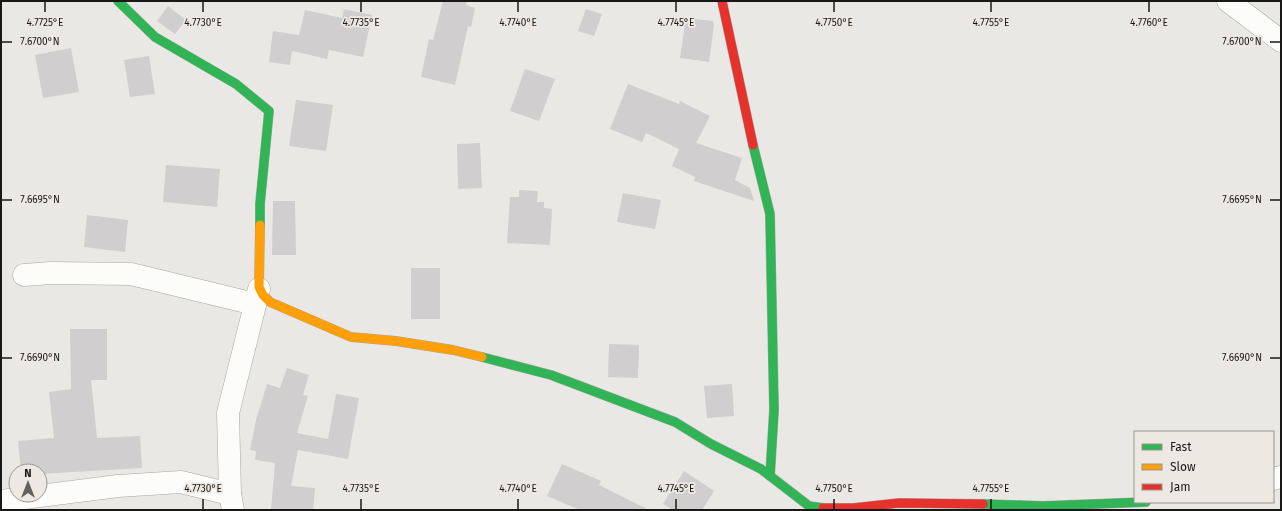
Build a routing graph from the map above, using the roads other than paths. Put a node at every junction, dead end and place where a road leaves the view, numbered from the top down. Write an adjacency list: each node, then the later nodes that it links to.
1 (118, 1): 6 (street)
2 (722, 1): 7 (street)
3 (1228, 1): 4 (street)
4 (1281, 41)
5 (24, 275): 6 (street)
6 (257, 295): 7 (street); 8 (street)
7 (770, 476): 9 (street)
8 (231, 502): 10 (street)
9 (1134, 502)
10 (4, 504)

